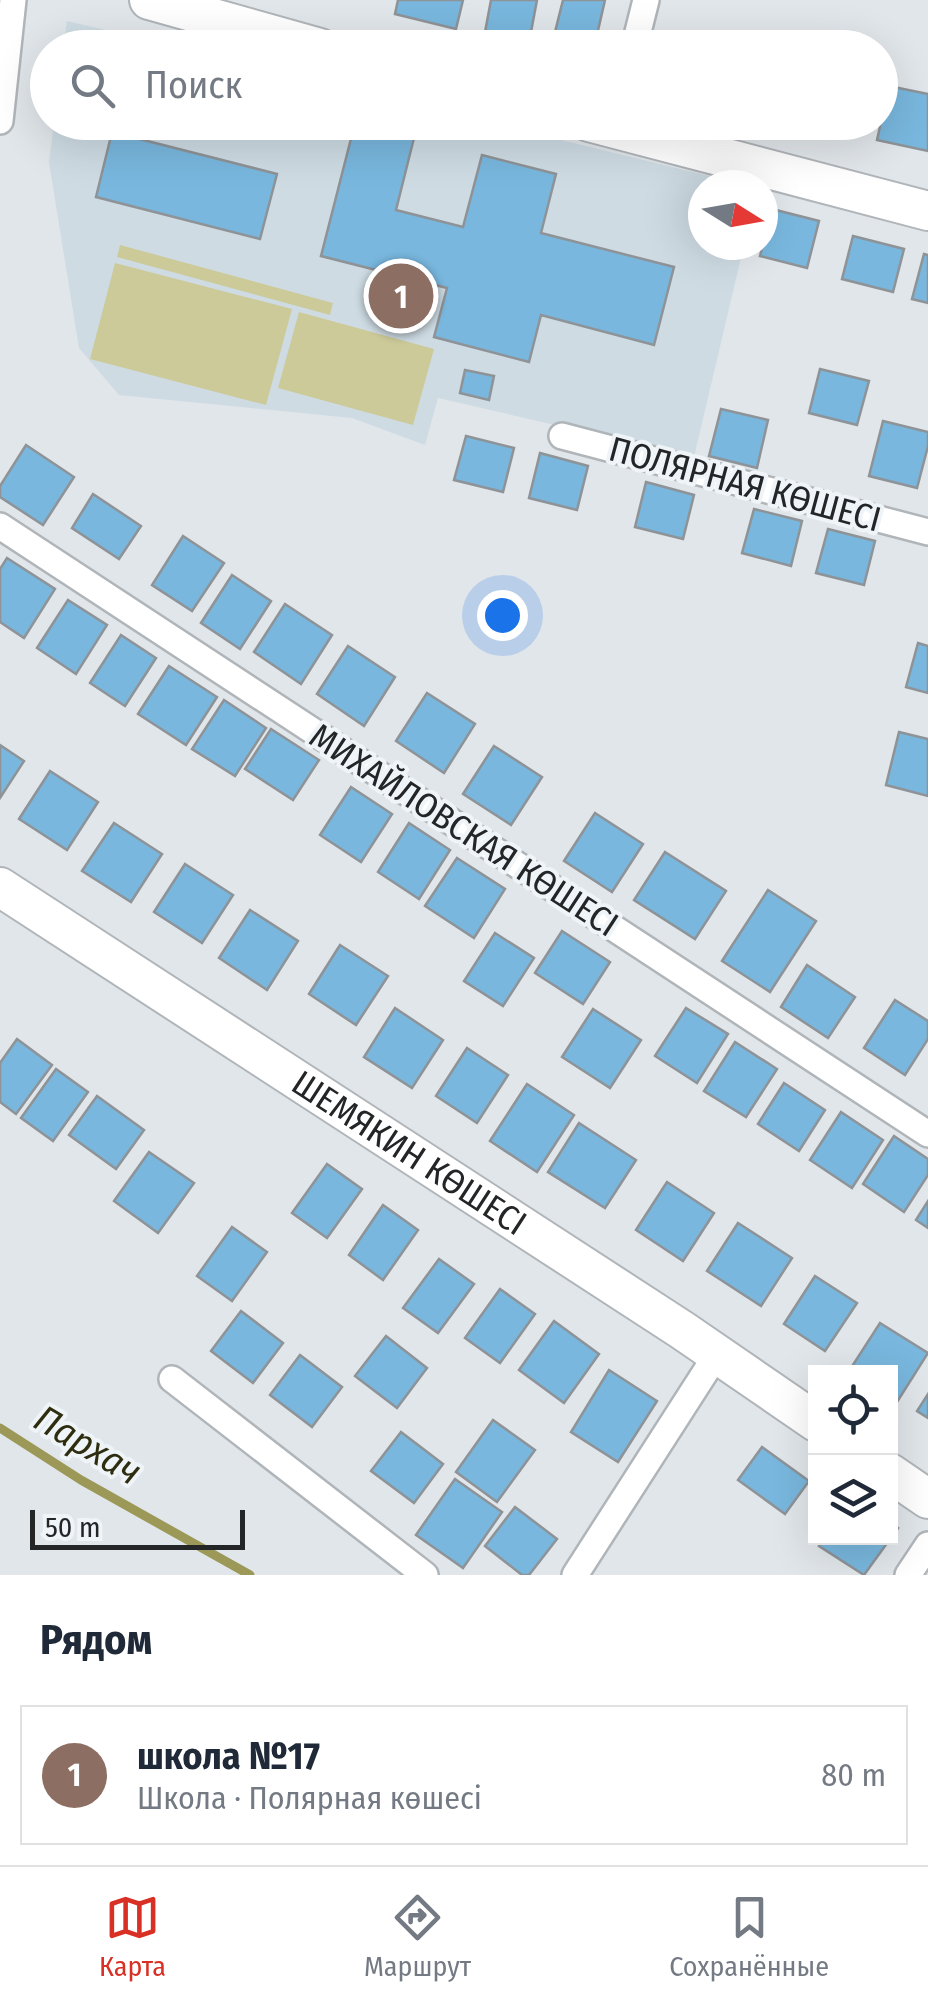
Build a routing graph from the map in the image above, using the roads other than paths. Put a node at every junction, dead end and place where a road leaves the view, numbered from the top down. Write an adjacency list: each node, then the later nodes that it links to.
1 (13, 0): 6 (street)
2 (149, 0): 4 (main road)
3 (646, 0): 5 (street)
4 (256, 30)
5 (638, 30)
6 (0, 121)
7 (662, 140): 8 (main road)
8 (928, 211)
9 (562, 436): 11 (street, ПОЛЯРНАЯ КӨШЕСІ)
10 (0, 526): 13 (street, МИХАЙЛОВСКАЯ КӨШЕСІ)
11 (928, 532)
12 (0, 887): 14 (main road, ШЕМЯКИН КӨШЕСІ)
13 (928, 1134)
14 (717, 1354): 16 (main road, ШЕМЯКИН КӨШЕСІ); 21 (street)
15 (172, 1379): 20 (street)
16 (808, 1417)
17 (898, 1478): 18 (main road)
18 (928, 1499)
19 (928, 1545): 22 (street)
20 (425, 1575)
21 (575, 1575)
22 (908, 1575)

